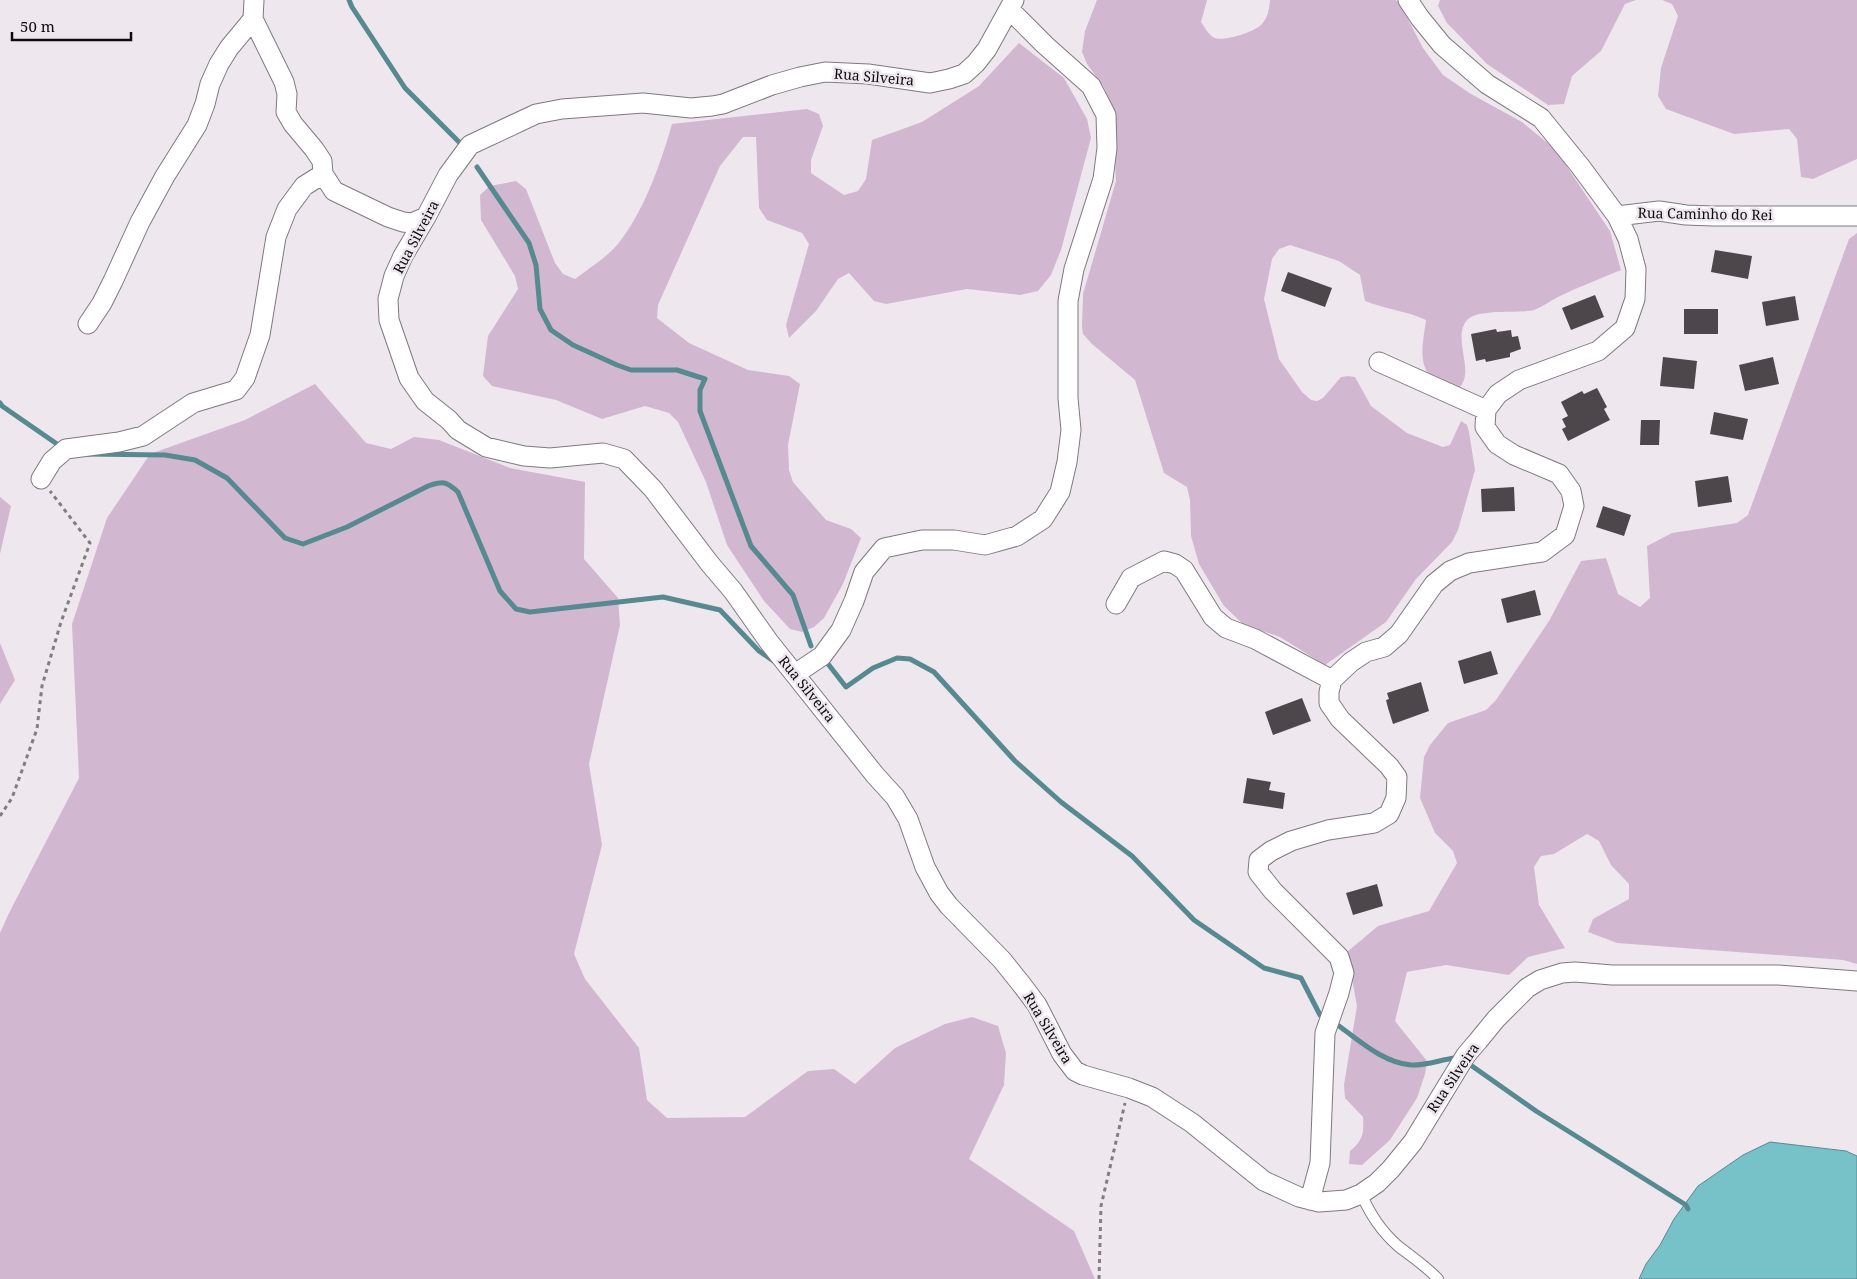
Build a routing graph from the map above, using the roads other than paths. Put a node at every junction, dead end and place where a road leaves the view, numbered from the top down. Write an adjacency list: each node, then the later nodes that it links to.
1 (254, 0): 4 (street)
2 (1408, 0): 6 (street)
3 (1011, 4): 8 (street, Rua Silveira); 14 (street)
4 (253, 19): 5 (street); 9 (street)
5 (323, 174): 8 (street); 12 (street)
6 (1616, 216): 7 (street, Rua Caminho do Rei); 11 (street)
7 (1857, 216)
8 (426, 217): 14 (street, Rua Silveira)
9 (88, 324)
10 (1379, 362): 11 (street)
11 (1486, 410): 15 (street)
12 (41, 479)
13 (1116, 604): 15 (street)
14 (795, 674): 18 (street, Rua Silveira)
15 (1332, 680): 18 (street)
16 (1857, 981): 17 (street, Rua Silveira)
17 (1361, 1194): 18 (street, Rua Silveira); 19 (lane)
18 (1310, 1200)
19 (1438, 1279)

